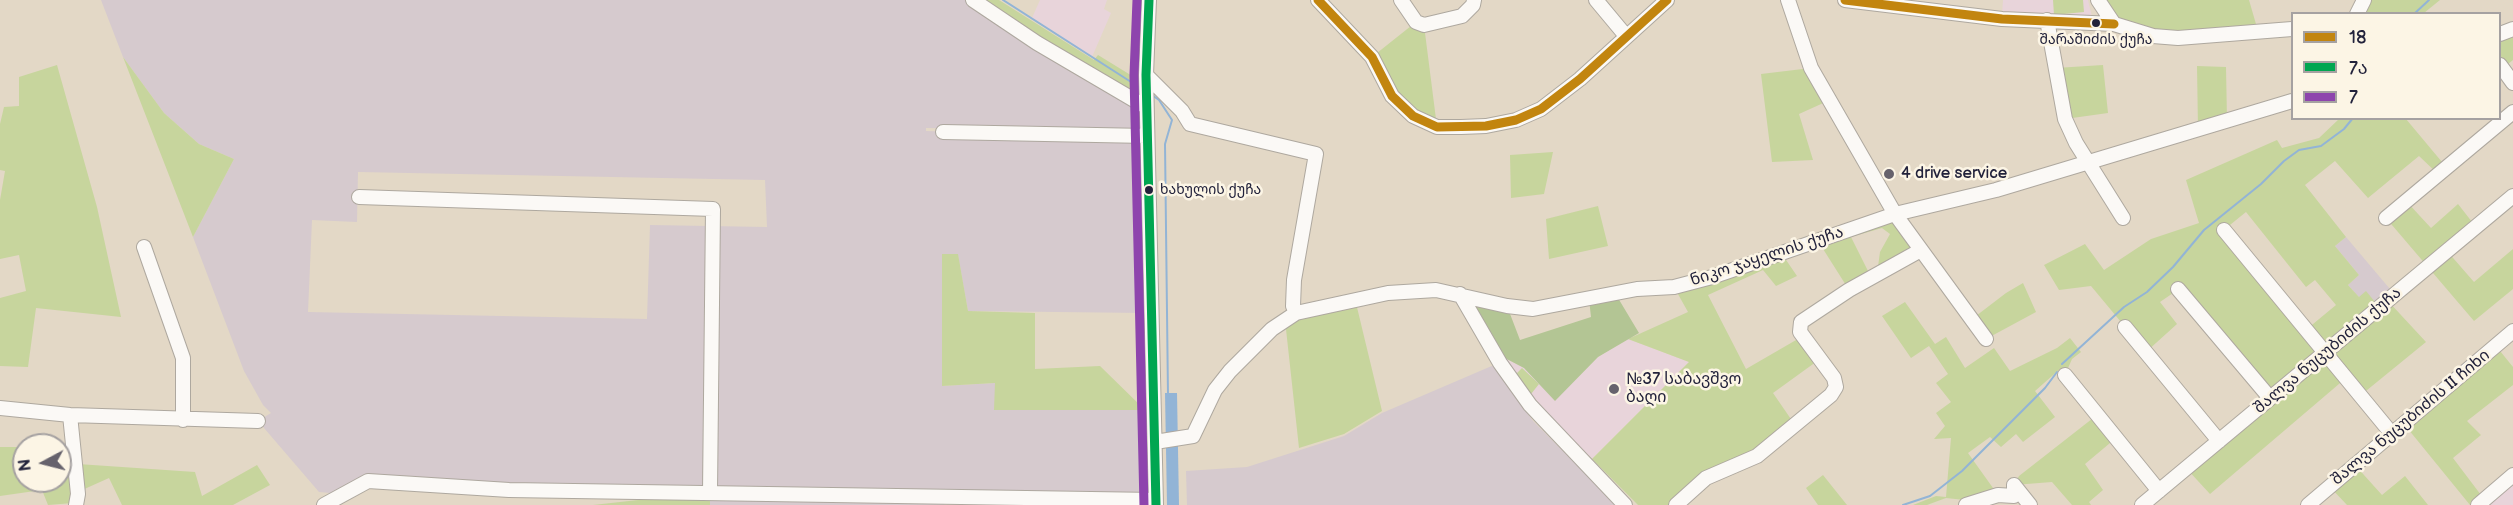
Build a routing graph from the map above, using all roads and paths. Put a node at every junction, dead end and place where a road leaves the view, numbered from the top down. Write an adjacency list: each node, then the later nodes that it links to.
1 (973, 0): 19 (street)
2 (1149, 0): 16 (street)
3 (1318, 0): 14 (street)
4 (1401, 0): 5 (street)
5 (1474, 0)
6 (1596, 0): 14 (street)
7 (1667, 0): 14 (street)
8 (1788, 0): 26 (street)
9 (1845, 0): 11 (street)
10 (2098, 0): 12 (street)
11 (2047, 20): 12 (street); 23 (street)
12 (2114, 24): 13 (street)
13 (2291, 29)
14 (1626, 36)
15 (2501, 68): 17 (street)
16 (1146, 79): 19 (street); 34 (street)
17 (2513, 83)
18 (2291, 101): 23 (street, ნიკო ჯაყელის ქუჩა)
19 (1146, 105): 22 (street)
20 (2513, 112): 28 (street)
21 (943, 132): 22 (street)
22 (1147, 136): 47 (street)
23 (2087, 161): 26 (street, ნიკო ჯაყელის ქუჩა); 27 (street)
24 (2513, 196): 38 (street, შალვა ნუცუბიძის ქუჩა)
25 (359, 197): 50 (street)
26 (1895, 214): 31 (street); 33 (street, ნიკო ჯაყელის ქუჩა)
27 (2123, 218)
28 (2386, 218)
29 (2224, 230): 38 (street)
30 (144, 247): 43 (street)
31 (1921, 250): 37 (street); 56 (street)
32 (2178, 289): 40 (street)
33 (1460, 294): 34 (street, ნიკო ჯაყელის ქუჩა); 55 (street)
34 (1296, 313): 47 (street, ნიკო ჯაყელის ქუჩა)
35 (2125, 327): 46 (street)
36 (2513, 332): 45 (street, შალვა ნუცუბიძის II ჩიხი)
37 (1986, 339)
38 (2325, 352): 40 (street, შალვა ნუცუბიძის ქუჩა); 45 (street)
39 (2066, 375): 49 (street)
40 (2270, 398): 46 (street, შალვა ნუცუბიძის ქუჩა)
41 (0, 408): 42 (street)
42 (70, 415): 43 (street); 53 (street)
43 (183, 420): 44 (street)
44 (258, 421)
45 (2392, 434): 60 (street, შალვა ნუცუბიძის II ჩიხი)
46 (2219, 441): 49 (street, შალვა ნუცუბიძის ქუჩა)
47 (1155, 442): 52 (street)
48 (2513, 475): 61 (street)
49 (2159, 491): 59 (street, შალვა ნუცუბიძის ქუჩა)
50 (710, 492): 51 (street); 52 (street)
51 (342, 500): 54 (street)
52 (1156, 503)
53 (76, 505)
54 (324, 505)
55 (1625, 505)
56 (1676, 505)
57 (1966, 505): 58 (street)
58 (2030, 505)
59 (2142, 505)
60 (2308, 505)
61 (2478, 505)

